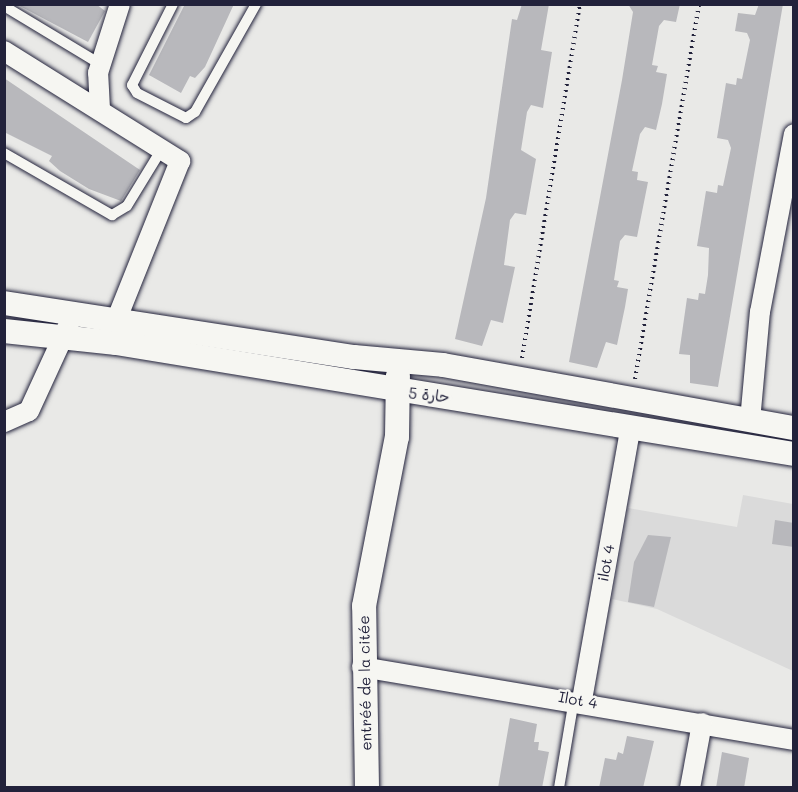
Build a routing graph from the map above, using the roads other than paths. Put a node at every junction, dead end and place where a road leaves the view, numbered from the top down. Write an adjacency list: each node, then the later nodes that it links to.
1 (120, 4): 6 (street)
2 (173, 4): 3 (lane)
3 (256, 4)
4 (4, 6): 6 (lane)
5 (4, 51): 7 (street)
6 (100, 64): 7 (street)
7 (100, 109): 9 (street)
8 (794, 134): 20 (street)
9 (163, 147): 10 (lane); 13 (street)
10 (4, 153)
11 (4, 303): 12 (street, حارة 5)
12 (75, 310): 13 (street, حارة 5); 15 (street)
13 (118, 316): 16 (street, حارة 5)
14 (4, 331): 15 (street, حارة 5)
15 (64, 337): 18 (street, حارة 5); 21 (street)
16 (402, 361): 17 (street, حارة 5); 18 (street, entréé de la citée)
17 (431, 364): 19 (street, entréé de la citée); 20 (street, حارة 5)
18 (396, 391): 19 (street, حارة 5); 24 (street, entréé de la citée)
19 (423, 395): 22 (street, حارة 5); 24 (street, entréé de la citée)
20 (750, 421): 23 (street, حارة 5)
21 (4, 422)
22 (631, 426): 25 (street, حارة 5); 27 (street, ilot 4)
23 (794, 428)
24 (397, 438): 26 (street, entréé de la citée)
25 (794, 454)
26 (362, 667): 27 (street, Ilot 4); 30 (street, entréé de la citée)
27 (578, 700): 28 (street, Ilot 4); 31 (lane)
28 (702, 723): 29 (street, Ilot 4); 32 (street)
29 (794, 740)
30 (367, 788)
31 (559, 788)
32 (690, 788)

